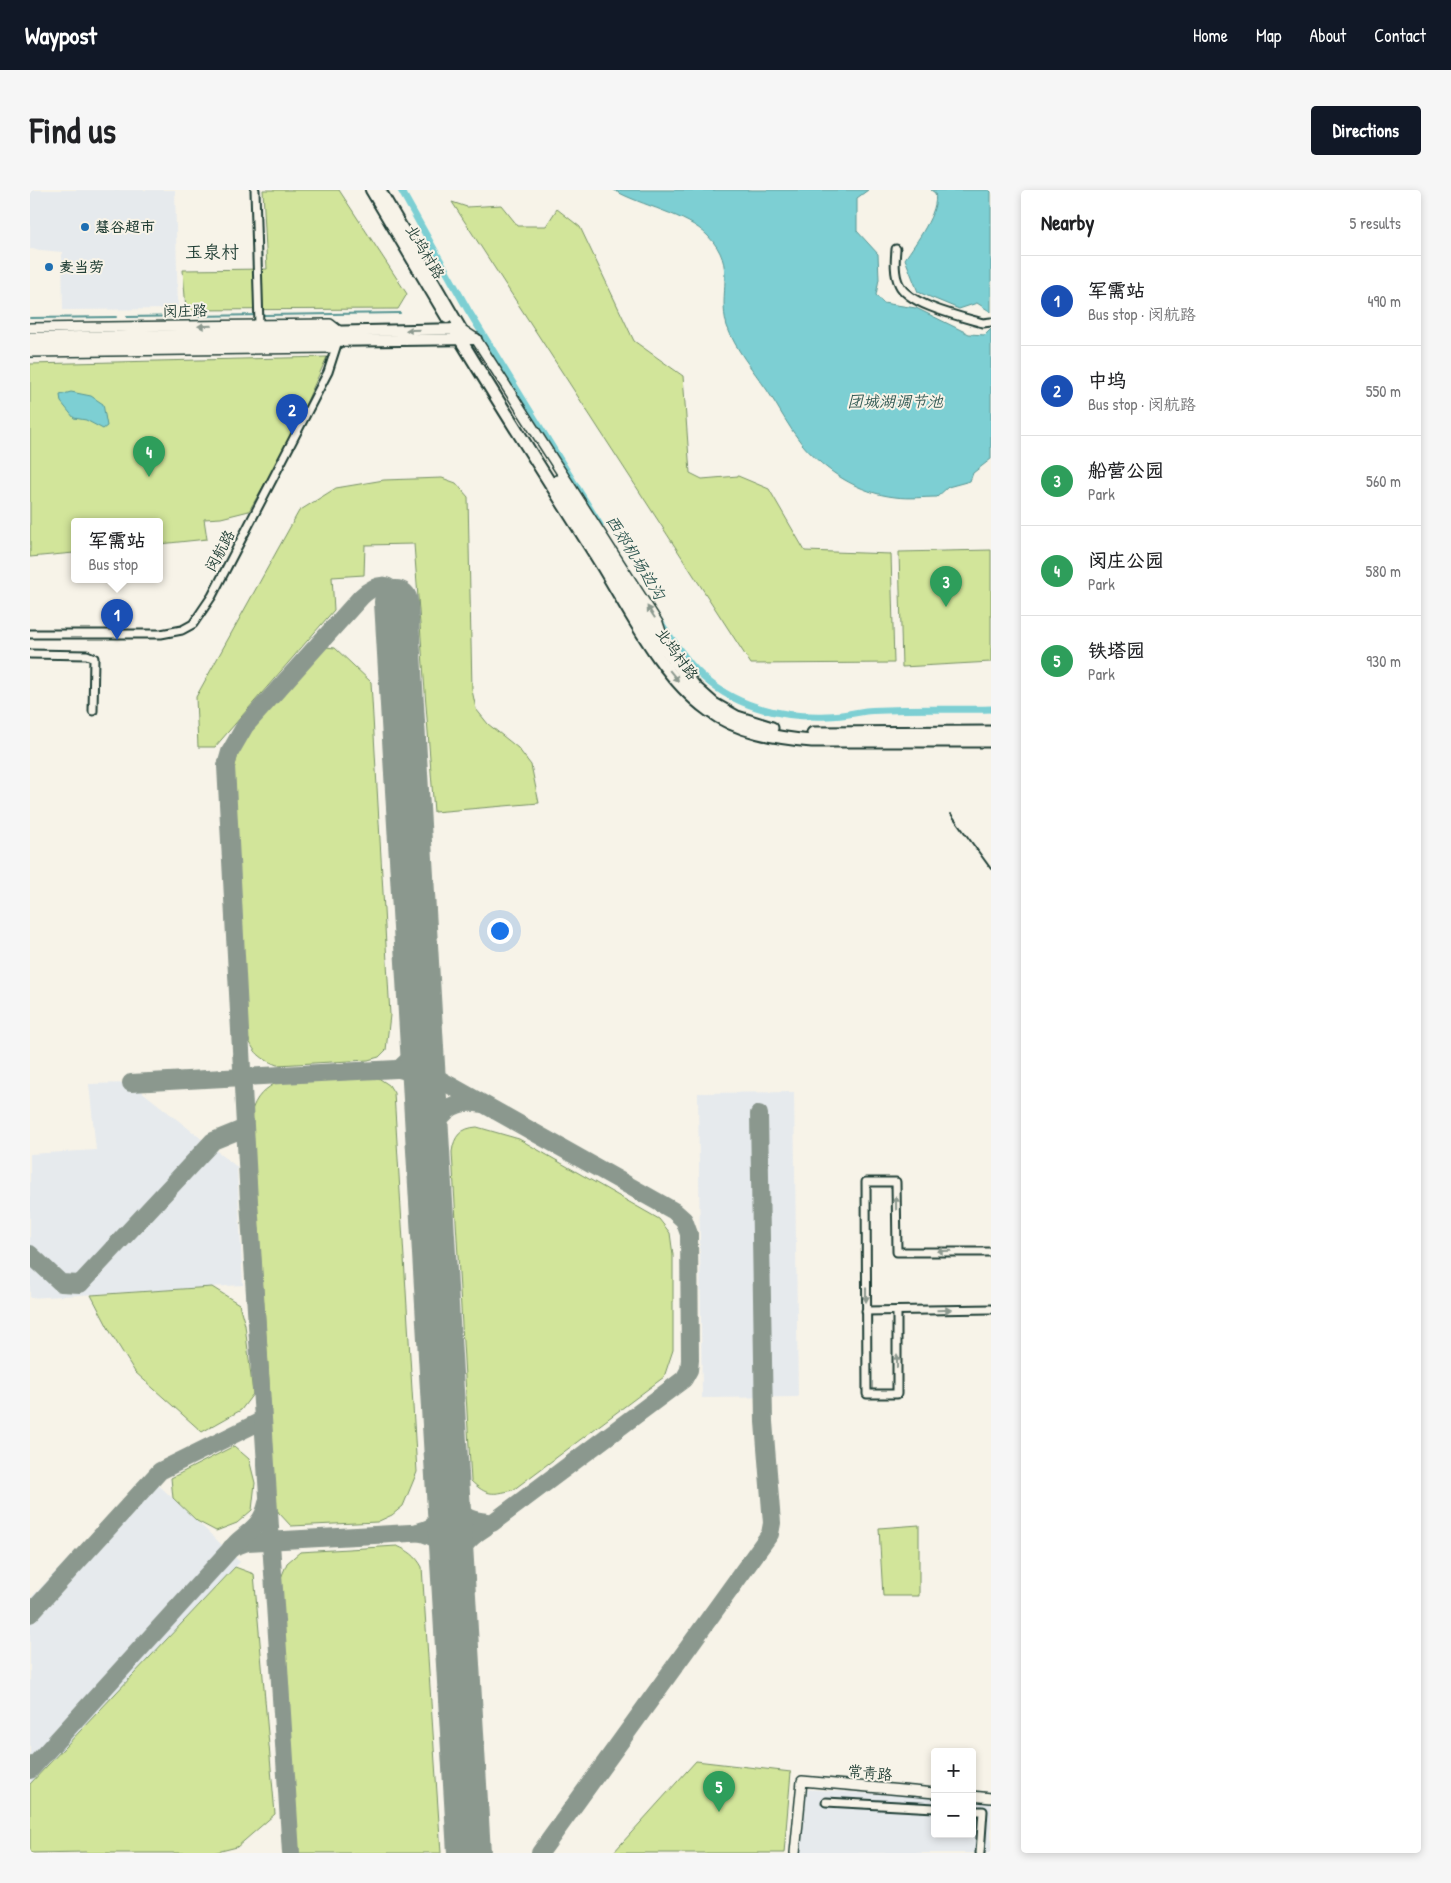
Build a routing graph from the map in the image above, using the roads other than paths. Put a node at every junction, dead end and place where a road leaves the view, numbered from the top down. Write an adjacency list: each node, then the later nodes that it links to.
1 (255, 190): 5 (street)
2 (370, 190): 8 (main road, 北坞村路)
3 (380, 190): 8 (main road, 北坞村路)
4 (896, 249): 6 (street)
5 (259, 318): 7 (street, 闵庄路, one-way to 7); 9 (street, 闵庄路)
6 (991, 322)
7 (30, 328)
8 (464, 335): 9 (main road, 闵庄路); 16 (main road, 北坞村路, one-way to 8); 17 (main road, 北坞村路, one-way to 17)
9 (338, 336): 10 (main road, 闵庄路); 11 (main road, 闵庄路); 12 (street, 闵庄路); 13 (street, 闵航路)
10 (30, 338)
11 (30, 345)
12 (30, 352)
13 (30, 634)
14 (30, 654): 15 (street)
15 (92, 711)
16 (991, 732)
17 (991, 740)
18 (991, 1252): 20 (street, one-way to 20)
19 (991, 1308): 21 (street, one-way to 19)
20 (866, 1311): 21 (street); 21 (street, one-way to 21)
21 (897, 1311)
22 (931, 1793): 28 (street, 常青路)
23 (976, 1796): 24 (street)
24 (991, 1798)
25 (826, 1802): 26 (street)
26 (931, 1808)
27 (976, 1811): 29 (street)
28 (795, 1853)
29 (980, 1853)

